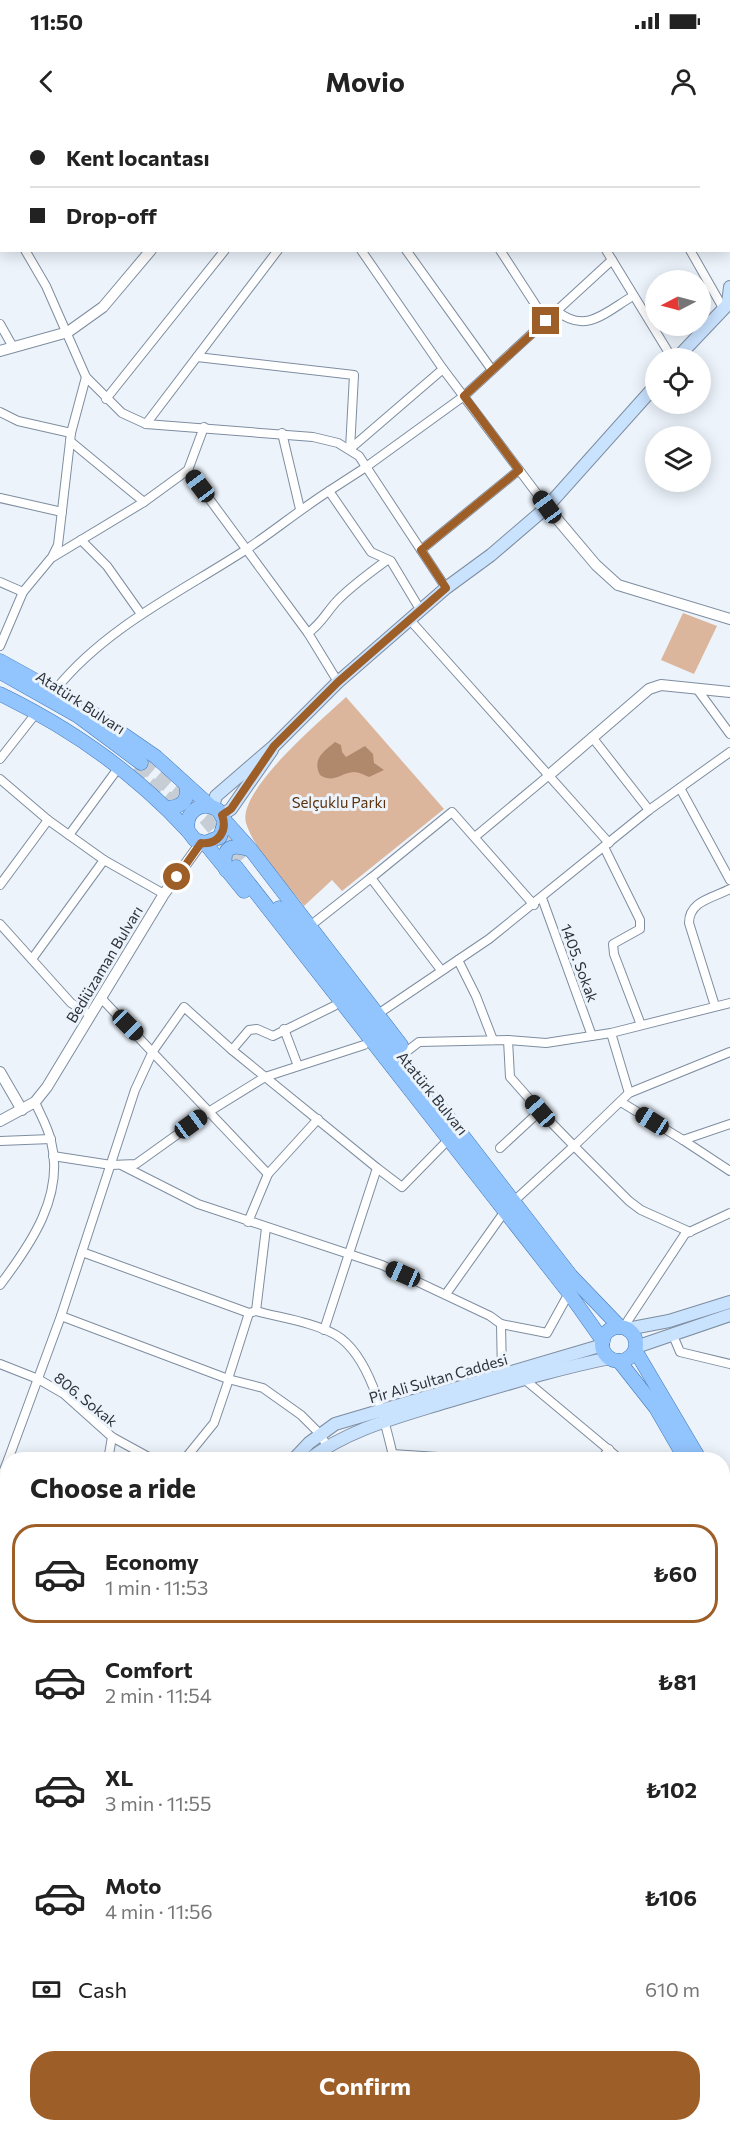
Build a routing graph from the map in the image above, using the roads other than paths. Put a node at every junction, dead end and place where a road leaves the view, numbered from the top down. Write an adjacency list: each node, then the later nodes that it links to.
1 (26, 252): 17 (street)
2 (149, 252): 17 (street)
3 (223, 252): 28 (street)
4 (276, 252): 22 (street)
5 (362, 252): 23 (street)
6 (407, 252): 24 (street)
7 (501, 252): 15 (street)
8 (607, 252): 10 (street)
9 (691, 252): 13 (street)
10 (612, 260): 12 (street); 14 (street)
11 (730, 287): 13 (main road)
12 (633, 296): 14 (street); 19 (street)
13 (728, 305): 20 (main road)
14 (557, 311): 15 (street)
15 (546, 321): 24 (street)
16 (0, 324): 18 (street)
17 (68, 332): 18 (street); 25 (street)
18 (13, 347): 21 (street)
19 (666, 348)
20 (687, 348)
21 (0, 351)
22 (197, 357): 30 (street); 34 (street)
23 (443, 369): 26 (street); 34 (street)
24 (492, 370): 26 (street)
25 (86, 376): 28 (street); 33 (street)
26 (464, 396): 35 (street); 37 (street)
27 (645, 397): 41 (main road)
28 (106, 399): 30 (street)
29 (0, 412): 33 (street)
30 (147, 424): 31 (street)
31 (204, 427): 32 (street); 36 (street)
32 (282, 433): 34 (street); 42 (street)
33 (71, 437): 40 (street); 43 (street)
34 (350, 449): 35 (street)
35 (366, 467): 38 (street); 46 (street)
36 (188, 470): 40 (street); 45 (street)
37 (519, 470): 41 (street); 46 (street)
38 (329, 490): 42 (street); 48 (street)
39 (0, 498): 43 (street)
40 (144, 502): 44 (street)
41 (547, 507): 50 (main road); 54 (street)
42 (300, 510): 45 (street)
43 (62, 512): 47 (street)
44 (81, 540): 47 (street); 53 (street)
45 (248, 548): 53 (street); 56 (street)
46 (421, 550): 50 (street)
47 (52, 557): 51 (street)
48 (387, 560): 52 (street); 56 (street)
49 (0, 582): 51 (street)
50 (446, 588): 52 (main road)
51 (23, 592): 57 (street)
52 (421, 611): 55 (main road)
53 (141, 614): 63 (street)
54 (728, 616)
55 (410, 620): 60 (main road); 73 (street)
56 (308, 633): 60 (street)
57 (0, 646)
58 (0, 661): 63 (main road)
59 (0, 672): 61 (main road, Atatürk Bulvarı)
60 (338, 682): 69 (main road)
61 (0, 684)
62 (697, 688): 64 (street); 67 (street); 68 (street)
63 (56, 689): 75 (main road)
64 (730, 692)
65 (0, 694): 66 (main road)
66 (37, 712): 71 (street); 72 (main road)
67 (730, 734)
68 (592, 737): 73 (street); 78 (street)
69 (274, 746): 79 (main road); 79 (main road)
70 (730, 752): 76 (street)
71 (0, 759)
72 (119, 767): 77 (main road); 82 (street)
73 (548, 776): 83 (street); 85 (street)
74 (2, 784): 80 (street)
75 (186, 785): 77 (main road); 79 (main road)
76 (680, 788): 78 (street); 90 (street)
77 (167, 808): 81 (main road)
78 (649, 810): 85 (street)
79 (217, 812): 81 (main road); 84 (main road); 86 (main road)
80 (48, 820): 82 (street); 91 (street)
81 (188, 831): 84 (main road)
82 (69, 835): 87 (street)
83 (476, 836): 89 (street); 95 (street)
84 (203, 843): 88 (main road); 93 (street, Bediüzaman Bulvarı)
85 (607, 845): 94 (street); 107 (street)
86 (251, 850): 88 (main road); 97 (main road)
87 (104, 861): 93 (street); 98 (street)
88 (235, 867): 103 (main road); 130 (main road, Atatürk Bulvarı)
89 (370, 878): 97 (street); 100 (street)
90 (730, 880)
91 (0, 885)
92 (730, 889): 104 (street)
93 (165, 894): 101 (street, Bediüzaman Bulvarı)
94 (542, 898): 95 (street); 110 (street, 1405. Sokak)
95 (534, 905): 99 (street)
96 (0, 924): 98 (street)
97 (310, 926): 105 (main road)
98 (32, 959): 106 (street)
99 (458, 960): 100 (street); 111 (street)
100 (441, 970): 105 (street)
101 (102, 999): 106 (street, Bediüzaman Bulvarı); 115 (street)
102 (730, 1003): 104 (street)
103 (334, 1006): 108 (street); 113 (main road)
104 (716, 1006): 107 (street)
105 (378, 1014): 116 (main road)
106 (91, 1015): 122 (street, Bediüzaman Bulvarı)
107 (641, 1025): 109 (street)
108 (284, 1029): 114 (street); 118 (street)
109 (611, 1033): 110 (street); 121 (street)
110 (592, 1036): 112 (street)
111 (493, 1040): 112 (street); 116 (street)
112 (508, 1040): 126 (street)
113 (364, 1045): 118 (street); 130 (main road)
114 (232, 1050): 115 (street); 120 (street)
115 (153, 1051): 125 (street); 137 (street)
116 (406, 1052): 130 (main road)
117 (730, 1052): 121 (street)
118 (298, 1066): 120 (street)
119 (0, 1072): 124 (street)
120 (265, 1077): 125 (street); 127 (street)
121 (629, 1093): 123 (street)
122 (35, 1102): 124 (street); 131 (street)
123 (621, 1102): 132 (street); 134 (street)
124 (22, 1110): 128 (street)
125 (210, 1110): 138 (street); 141 (street)
126 (540, 1111): 134 (street); 135 (street)
127 (318, 1119): 139 (street); 141 (street)
128 (0, 1121)
129 (730, 1124): 132 (street)
130 (447, 1130): 139 (street); 142 (main road, Atatürk Bulvarı)
131 (51, 1139): 133 (street); 136 (street)
132 (683, 1140): 140 (street)
133 (0, 1141)
134 (574, 1146): 142 (street); 146 (street)
135 (500, 1148)
136 (54, 1155): 137 (street); 149 (street)
137 (111, 1165): 138 (street); 147 (street)
138 (123, 1166): 144 (street)
139 (377, 1167): 148 (street)
140 (730, 1171)
141 (267, 1174): 144 (street)
142 (509, 1206): 150 (main road, Atatürk Bulvarı); 151 (street); 157 (main road, Atatürk Bulvarı)
143 (730, 1214): 146 (street)
144 (248, 1222): 145 (street)
145 (266, 1228): 148 (street); 153 (street)
146 (690, 1232): 157 (street)
147 (82, 1252): 153 (street); 155 (street)
148 (347, 1254): 151 (street); 158 (street)
149 (0, 1285)
150 (569, 1293): 156 (street); 160 (main road, Atatürk Bulvarı)
151 (446, 1294): 156 (street)
152 (730, 1302): 157 (main road)
153 (252, 1312): 158 (street); 167 (street)
154 (730, 1315): 159 (main road)
155 (61, 1316): 166 (street); 167 (street)
156 (501, 1324): 168 (street)
157 (623, 1328): 160 (main road); 161 (main road)
158 (324, 1330): 169 (street)
159 (672, 1333): 161 (main road); 164 (street)
160 (603, 1343): 162 (main road); 165 (main road, Pir Ali Sultan Caddesi)
161 (635, 1348): 162 (main road); 184 (main road)
162 (615, 1360): 165 (main road); 183 (main road)
163 (0, 1364): 166 (street, 806. Sokak)
164 (730, 1364)
165 (523, 1374): 168 (main road); 173 (street)
166 (38, 1379): 171 (street, 806. Sokak); 174 (street)
167 (229, 1379): 170 (street); 177 (street)
168 (503, 1380): 169 (main road)
169 (383, 1415): 170 (main road, Pir Ali Sultan Caddesi); 172 (main road); 180 (street)
170 (320, 1434): 172 (street); 178 (main road, Pir Ali Sultan Caddesi)
171 (112, 1437): 175 (street); 176 (street, 806. Sokak)
172 (327, 1446): 179 (main road)
173 (609, 1449): 181 (street); 182 (street)
174 (11, 1452)
175 (109, 1452)
176 (139, 1452)
177 (190, 1452)
178 (301, 1452)
179 (319, 1452)
180 (392, 1452)
181 (607, 1452)
182 (612, 1452)
183 (681, 1452)
184 (695, 1452)

